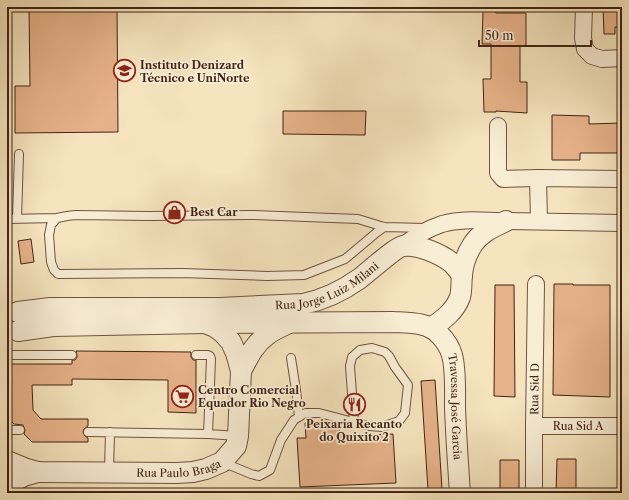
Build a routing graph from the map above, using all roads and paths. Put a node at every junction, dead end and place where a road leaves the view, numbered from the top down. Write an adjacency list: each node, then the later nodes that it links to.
1 (584, 7): 2 (street)
2 (622, 58)
3 (498, 126): 5 (street)
4 (19, 154): 9 (lane)
5 (538, 178): 6 (street); 11 (street)
6 (622, 179)
7 (57, 218): 9 (lane); 13 (lane); 13 (lane)
8 (7, 219): 9 (lane)
9 (17, 219)
10 (506, 221): 11 (street, Rua Jorge Luiz Milani); 14 (street, Rua Jorge Luiz Milani); 16 (street)
11 (539, 221): 12 (street, Rua Jorge Luiz Milani)
12 (622, 223)
13 (384, 227): 14 (lane)
14 (430, 228): 15 (street, Rua Jorge Luiz Milani)
15 (402, 246): 16 (street); 18 (street, Rua Jorge Luiz Milani)
16 (462, 275): 20 (street)
17 (536, 284): 28 (street, Rua Sid D)
18 (205, 323): 19 (street, Rua Jorge Luiz Milani); 25 (street, Rua Paulo Braga)
19 (289, 323): 20 (street, Rua Jorge Luiz Milani); 25 (street, Rua Paulo Braga)
20 (431, 328): 41 (street, Travessa José Garcia)
21 (72, 354): 23 (lane)
22 (196, 354): 34 (lane)
23 (7, 355)
24 (291, 358): 26 (lane)
25 (241, 371): 35 (street, Rua Paulo Braga)
26 (299, 417): 27 (lane); 37 (lane)
27 (354, 422): 27 (lane)
28 (534, 426): 29 (street, Rua Sid A); 42 (street, Rua Sid D)
29 (622, 426)
30 (7, 430): 31 (lane)
31 (20, 430)
32 (88, 432): 33 (lane)
33 (110, 432): 34 (lane); 39 (lane)
34 (208, 434): 35 (lane)
35 (238, 436): 37 (street, Rua Paulo Braga)
36 (7, 461): 38 (street, Rua Paulo Braga)
37 (222, 462): 39 (street, Rua Paulo Braga)
38 (38, 472): 39 (street, Rua Paulo Braga); 40 (street, Rua Paulo Braga)
39 (109, 473)
40 (7, 485)
41 (460, 493)
42 (534, 493)

